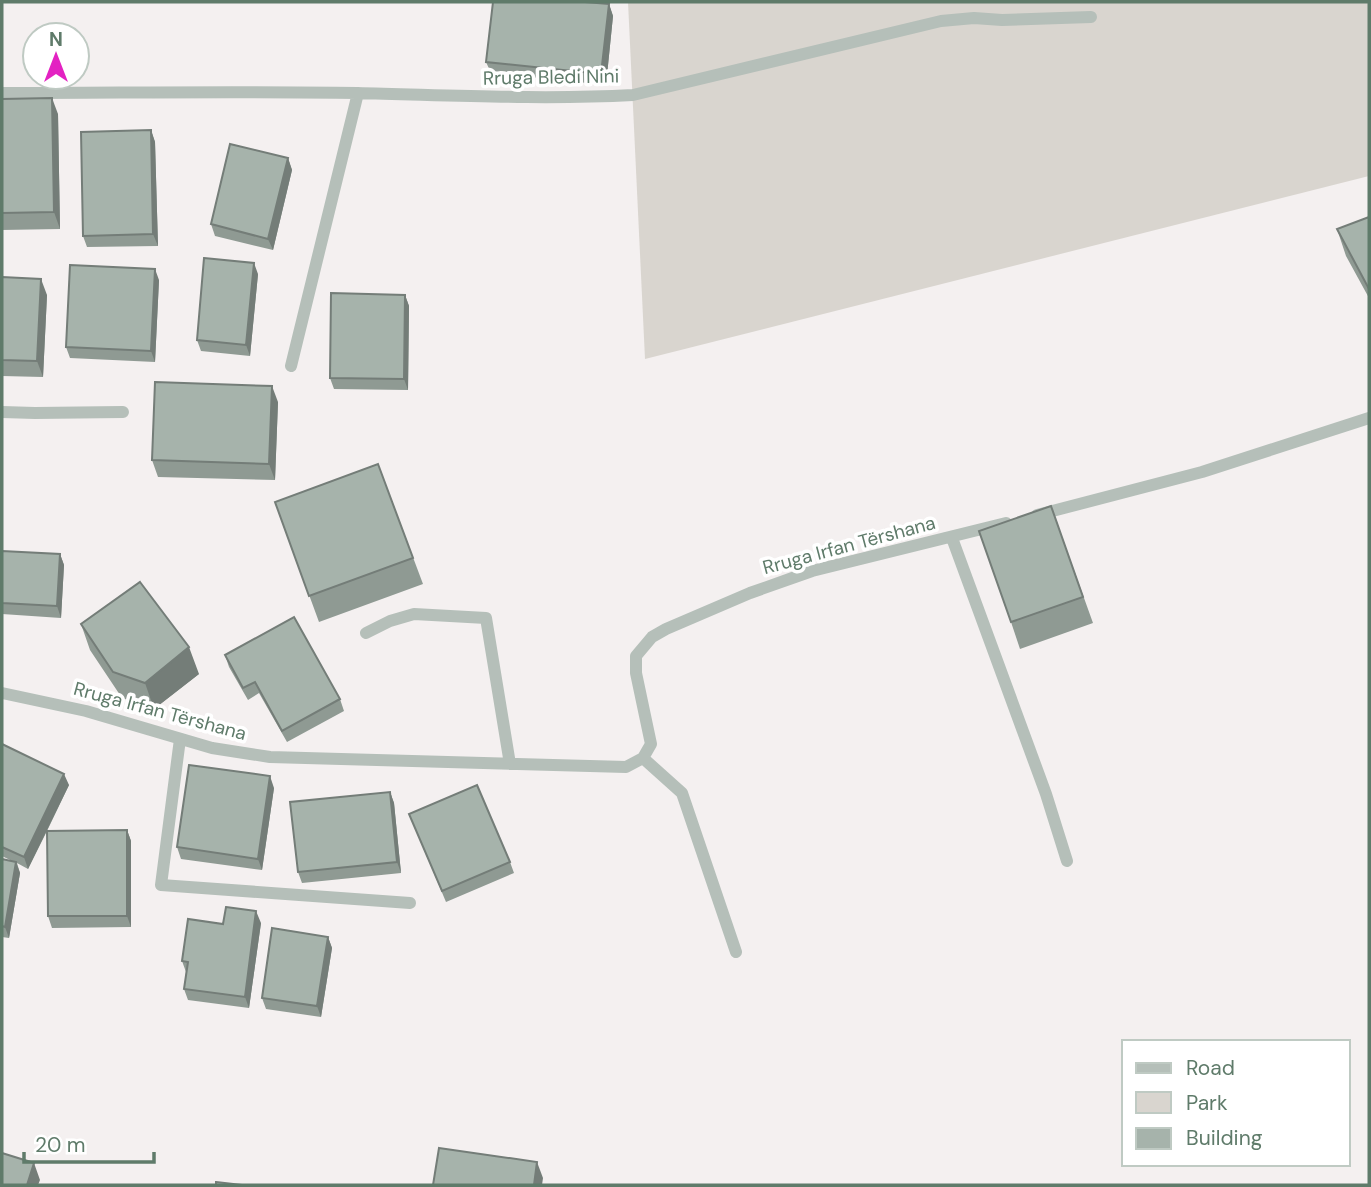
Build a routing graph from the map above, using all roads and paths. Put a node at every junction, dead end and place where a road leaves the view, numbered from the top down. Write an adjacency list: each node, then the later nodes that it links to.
1 (1091, 17): 3 (street, Rruga Bledi Nini)
2 (2, 93): 3 (street, Rruga Bledi Nini)
3 (358, 93): 4 (street)
4 (291, 366)
5 (2, 411): 6 (street)
6 (123, 412)
7 (1369, 418): 8 (street)
8 (1028, 517)
9 (1015, 521): 10 (street, Rruga Irfan Tërshana)
10 (952, 538): 14 (street, Rruga Irfan Tërshana); 16 (street)
11 (366, 633): 15 (street)
12 (2, 693): 13 (street, Rruga Irfan Tërshana)
13 (180, 739): 15 (street, Rruga Irfan Tërshana); 17 (street)
14 (643, 758): 15 (street, Rruga Irfan Tërshana); 18 (street)
15 (510, 764)
16 (1067, 861)
17 (410, 903)
18 (736, 952)

